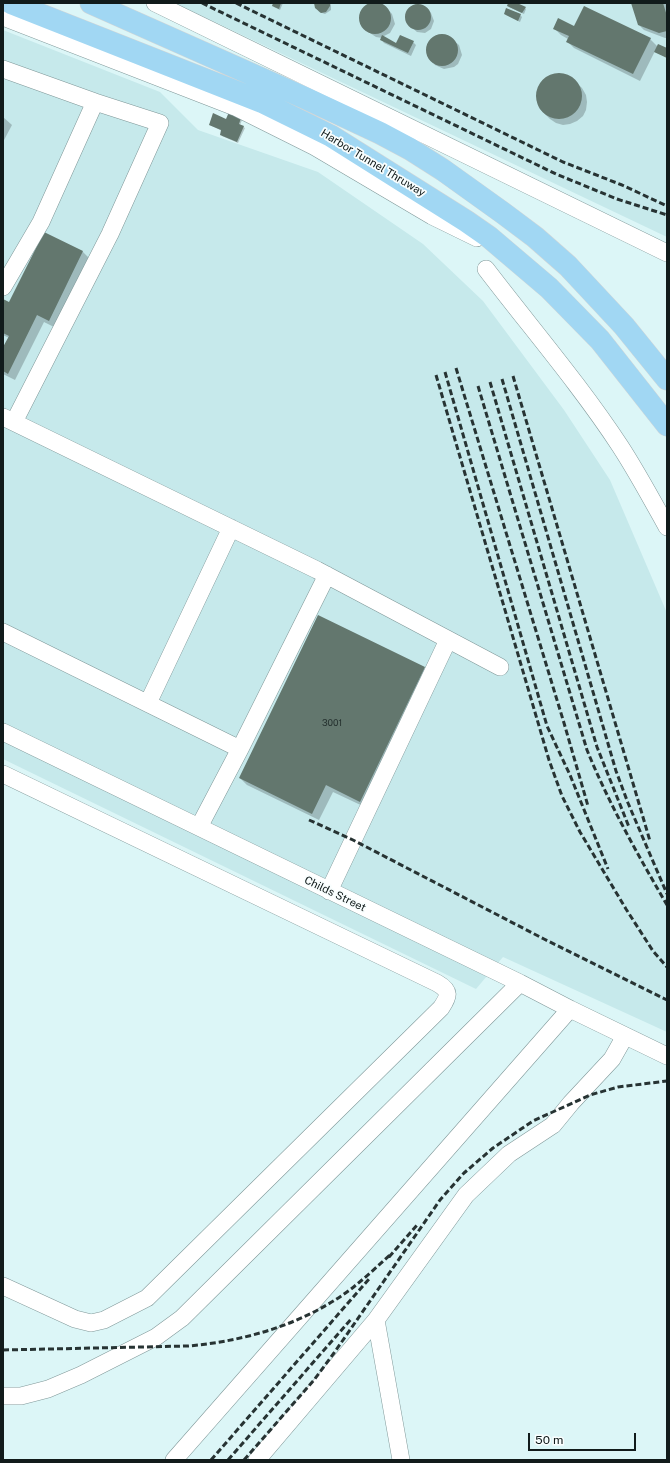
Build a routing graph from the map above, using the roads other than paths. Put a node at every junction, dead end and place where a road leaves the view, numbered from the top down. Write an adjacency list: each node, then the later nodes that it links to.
1 (11, 3): 8 (highway, Harbor Tunnel Thruway)
2 (91, 3): 6 (highway)
3 (155, 3): 6 (street)
4 (3, 17): 8 (street)
5 (3, 69): 7 (street)
6 (297, 83): 8 (street); 9 (street); 12 (highway)
7 (95, 102): 11 (street); 13 (street)
8 (279, 120): 14 (highway, Harbor Tunnel Thruway)
9 (667, 253)
10 (486, 269): 15 (street)
11 (3, 287)
12 (667, 379)
13 (8, 419): 16 (street)
14 (667, 425)
15 (667, 527)
16 (231, 528): 17 (street); 21 (street)
17 (327, 575): 19 (street); 23 (street)
18 (3, 632): 21 (street)
19 (448, 640): 20 (street); 26 (street)
20 (500, 667)
21 (148, 703): 23 (street)
22 (3, 732): 25 (street, Childs Street)
23 (240, 748): 25 (street)
24 (3, 774): 31 (street)
25 (199, 827): 26 (street, Childs Street)
26 (329, 891): 27 (street, Childs Street)
27 (520, 983): 28 (street, Childs Street); 33 (street)
28 (570, 1009): 29 (street, Childs Street); 34 (street)
29 (625, 1036): 30 (street, Childs Street); 32 (street)
30 (667, 1056)
31 (3, 1286)
32 (376, 1320): 35 (street); 36 (street)
33 (3, 1396)
34 (174, 1460)
35 (257, 1460)
36 (401, 1460)

